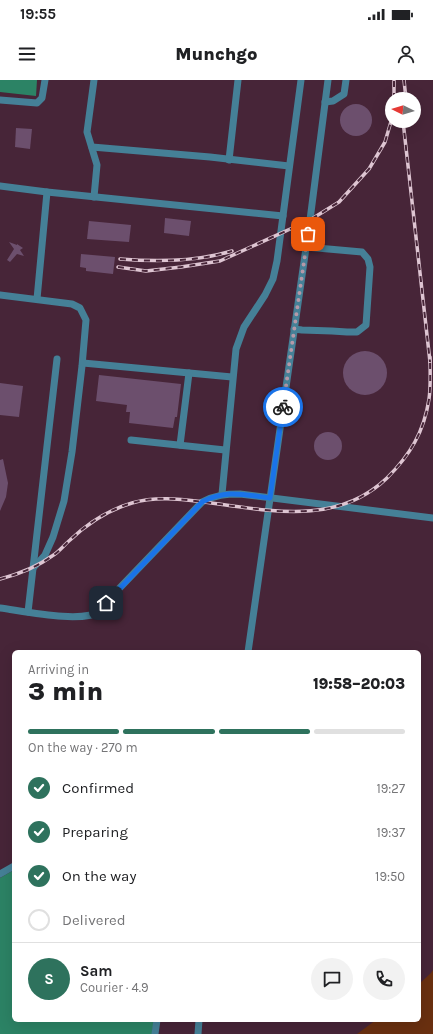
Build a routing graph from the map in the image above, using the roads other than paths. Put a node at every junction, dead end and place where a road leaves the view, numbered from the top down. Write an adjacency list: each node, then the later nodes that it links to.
1 (45, 80): 7 (lane)
2 (94, 80): 9 (lane)
3 (238, 80): 10 (lane)
4 (301, 80): 11 (lane)
5 (328, 80): 8 (lane)
6 (346, 80): 8 (lane)
7 (0, 100)
8 (325, 102): 16 (lane)
9 (92, 147): 10 (lane); 14 (lane)
10 (229, 160): 11 (lane)
11 (289, 166): 15 (lane)
12 (0, 186): 13 (lane)
13 (47, 192): 14 (lane); 18 (lane)
14 (94, 197): 15 (lane)
15 (283, 216): 23 (lane)
16 (306, 247): 19 (lane); 19 (lane)
17 (0, 295): 18 (lane)
18 (37, 299): 21 (lane)
19 (294, 329): 28 (lane)
20 (57, 359): 30 (lane)
21 (83, 363): 22 (lane); 30 (lane)
22 (189, 373): 23 (lane); 25 (lane)
23 (232, 377): 26 (lane)
24 (131, 440): 25 (lane)
25 (180, 445): 26 (lane)
26 (225, 450): 27 (lane)
27 (222, 494): 28 (lane); 32 (lane)
28 (270, 498): 29 (lane); 33 (lane)
29 (433, 518)
30 (34, 567): 32 (lane)
31 (0, 608): 32 (lane)
32 (28, 612)
33 (248, 650)
34 (12, 867): 35 (lane)
35 (0, 874)
36 (157, 1022): 38 (lane)
37 (199, 1022): 39 (lane)
38 (155, 1034)
39 (198, 1034)

